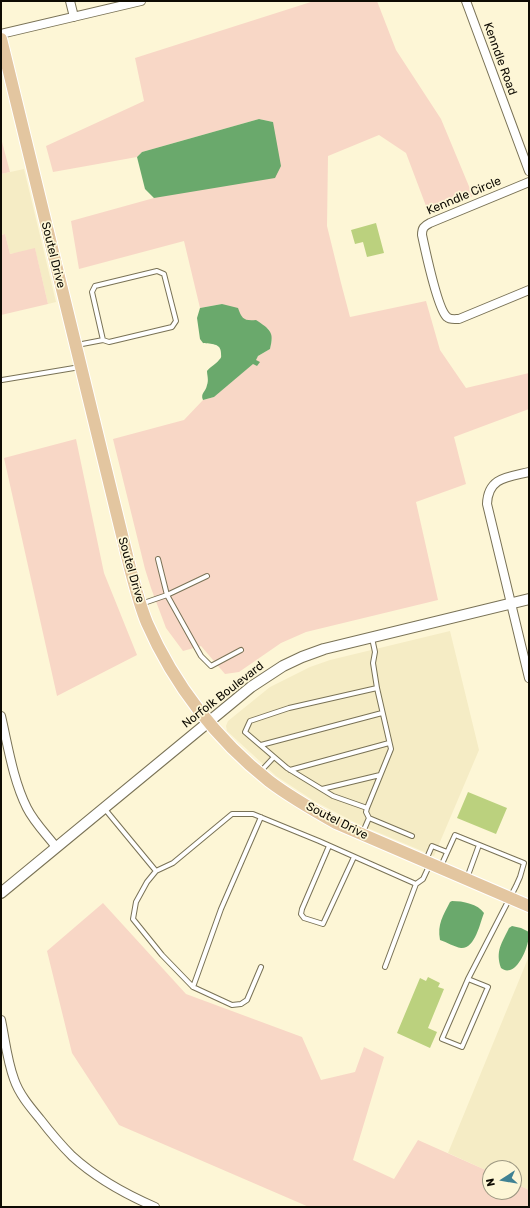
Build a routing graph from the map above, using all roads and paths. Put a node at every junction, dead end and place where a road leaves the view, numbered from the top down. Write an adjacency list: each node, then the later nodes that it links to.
1 (70, 1): 4 (street)
2 (141, 1): 4 (street)
3 (466, 1): 7 (street, Kenndle Road)
4 (74, 17): 5 (street)
5 (1, 34)
6 (1, 39): 11 (main road, Soutel Drive)
7 (529, 171)
8 (529, 182): 9 (street, Kenndle Circle)
9 (529, 290)
10 (103, 340): 10 (lane); 11 (lane)
11 (75, 345): 12 (main road, Soutel Drive)
12 (80, 366): 13 (lane); 20 (main road, Soutel Drive)
13 (2, 380)
14 (529, 472): 19 (street)
15 (158, 559): 17 (lane)
16 (207, 576): 17 (lane)
17 (167, 595): 20 (lane); 22 (lane)
18 (529, 599): 19 (street, Norfolk Boulevard)
19 (511, 603): 21 (street, Norfolk Boulevard); 23 (street)
20 (141, 604): 27 (main road, Soutel Drive)
21 (372, 637): 24 (lane); 27 (street, Norfolk Boulevard)
22 (241, 650)
23 (529, 678)
24 (377, 688): 25 (lane); 29 (lane)
25 (382, 713): 28 (lane); 29 (lane)
26 (1, 716): 43 (street)
27 (208, 721): 32 (main road, Soutel Drive); 35 (street, Norfolk Boulevard)
28 (389, 744): 31 (lane); 33 (lane)
29 (260, 745): 30 (lane)
30 (274, 757): 31 (lane); 32 (lane)
31 (290, 770): 34 (lane)
32 (259, 773): 39 (main road, Soutel Drive)
33 (380, 775): 34 (lane); 36 (lane)
34 (322, 790): 36 (lane)
35 (104, 808): 43 (street, Norfolk Boulevard); 47 (lane)
36 (367, 808): 38 (lane)
37 (262, 817): 42 (lane); 47 (lane); 56 (lane)
38 (369, 818): 39 (lane); 40 (lane)
39 (362, 834): 46 (main road, Soutel Drive)
40 (412, 836)
41 (479, 845): 44 (lane); 48 (lane); 51 (lane)
42 (329, 846): 45 (lane); 45 (lane)
43 (56, 847): 50 (street, Norfolk Boulevard)
44 (447, 852): 46 (lane); 46 (lane)
45 (354, 857): 49 (lane)
46 (432, 864): 48 (main road, Soutel Drive); 49 (lane)
47 (156, 871): 56 (lane)
48 (466, 879): 51 (main road, Soutel Drive)
49 (416, 884): 54 (lane)
50 (1, 893)
51 (510, 897): 52 (main road, Soutel Drive); 55 (lane)
52 (529, 906)
53 (261, 967): 56 (lane)
54 (385, 967)
55 (468, 979): 55 (lane)
56 (193, 988)
57 (1, 1020): 58 (street)
58 (3, 1046): 59 (street)
59 (155, 1207)

